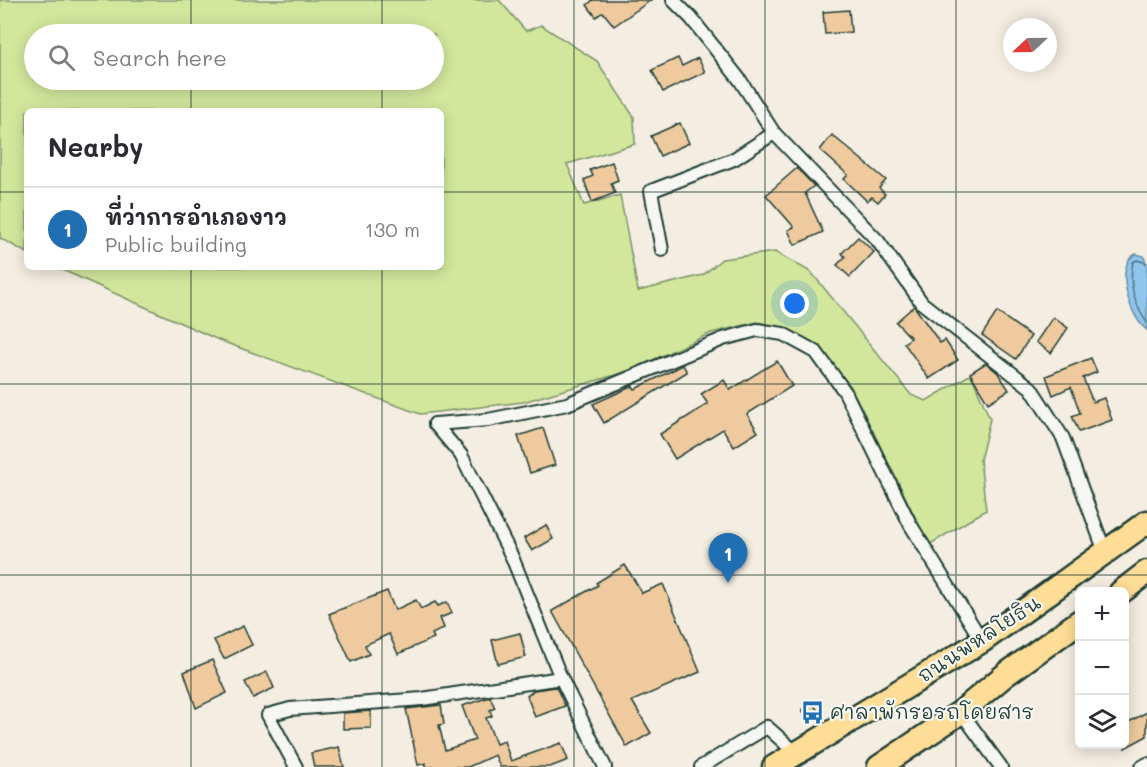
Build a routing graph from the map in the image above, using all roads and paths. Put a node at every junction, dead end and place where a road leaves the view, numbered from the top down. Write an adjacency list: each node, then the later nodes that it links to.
1 (673, 0): 2 (street)
2 (774, 133): 3 (street); 5 (street)
3 (662, 250)
4 (1147, 522): 5 (highway, ถนนพหลโยธิน)
5 (1105, 552): 9 (highway, ถนนพหลโยธิน)
6 (1147, 572): 7 (highway)
7 (1126, 587)
8 (1075, 625): 11 (highway, ถนนพหลโยธิน)
9 (982, 641): 10 (street); 12 (highway, ถนนพหลโยธิน)
10 (561, 678): 14 (street); 15 (street)
11 (961, 712): 18 (highway, ถนนพหลโยธิน); 19 (street)
12 (796, 753): 16 (street); 17 (highway, ถนนพหลโยธิน)
13 (1147, 764): 20 (street)
14 (608, 766)
15 (296, 767)
16 (701, 767)
17 (774, 767)
18 (879, 767)
19 (1001, 767)
20 (1142, 767)

